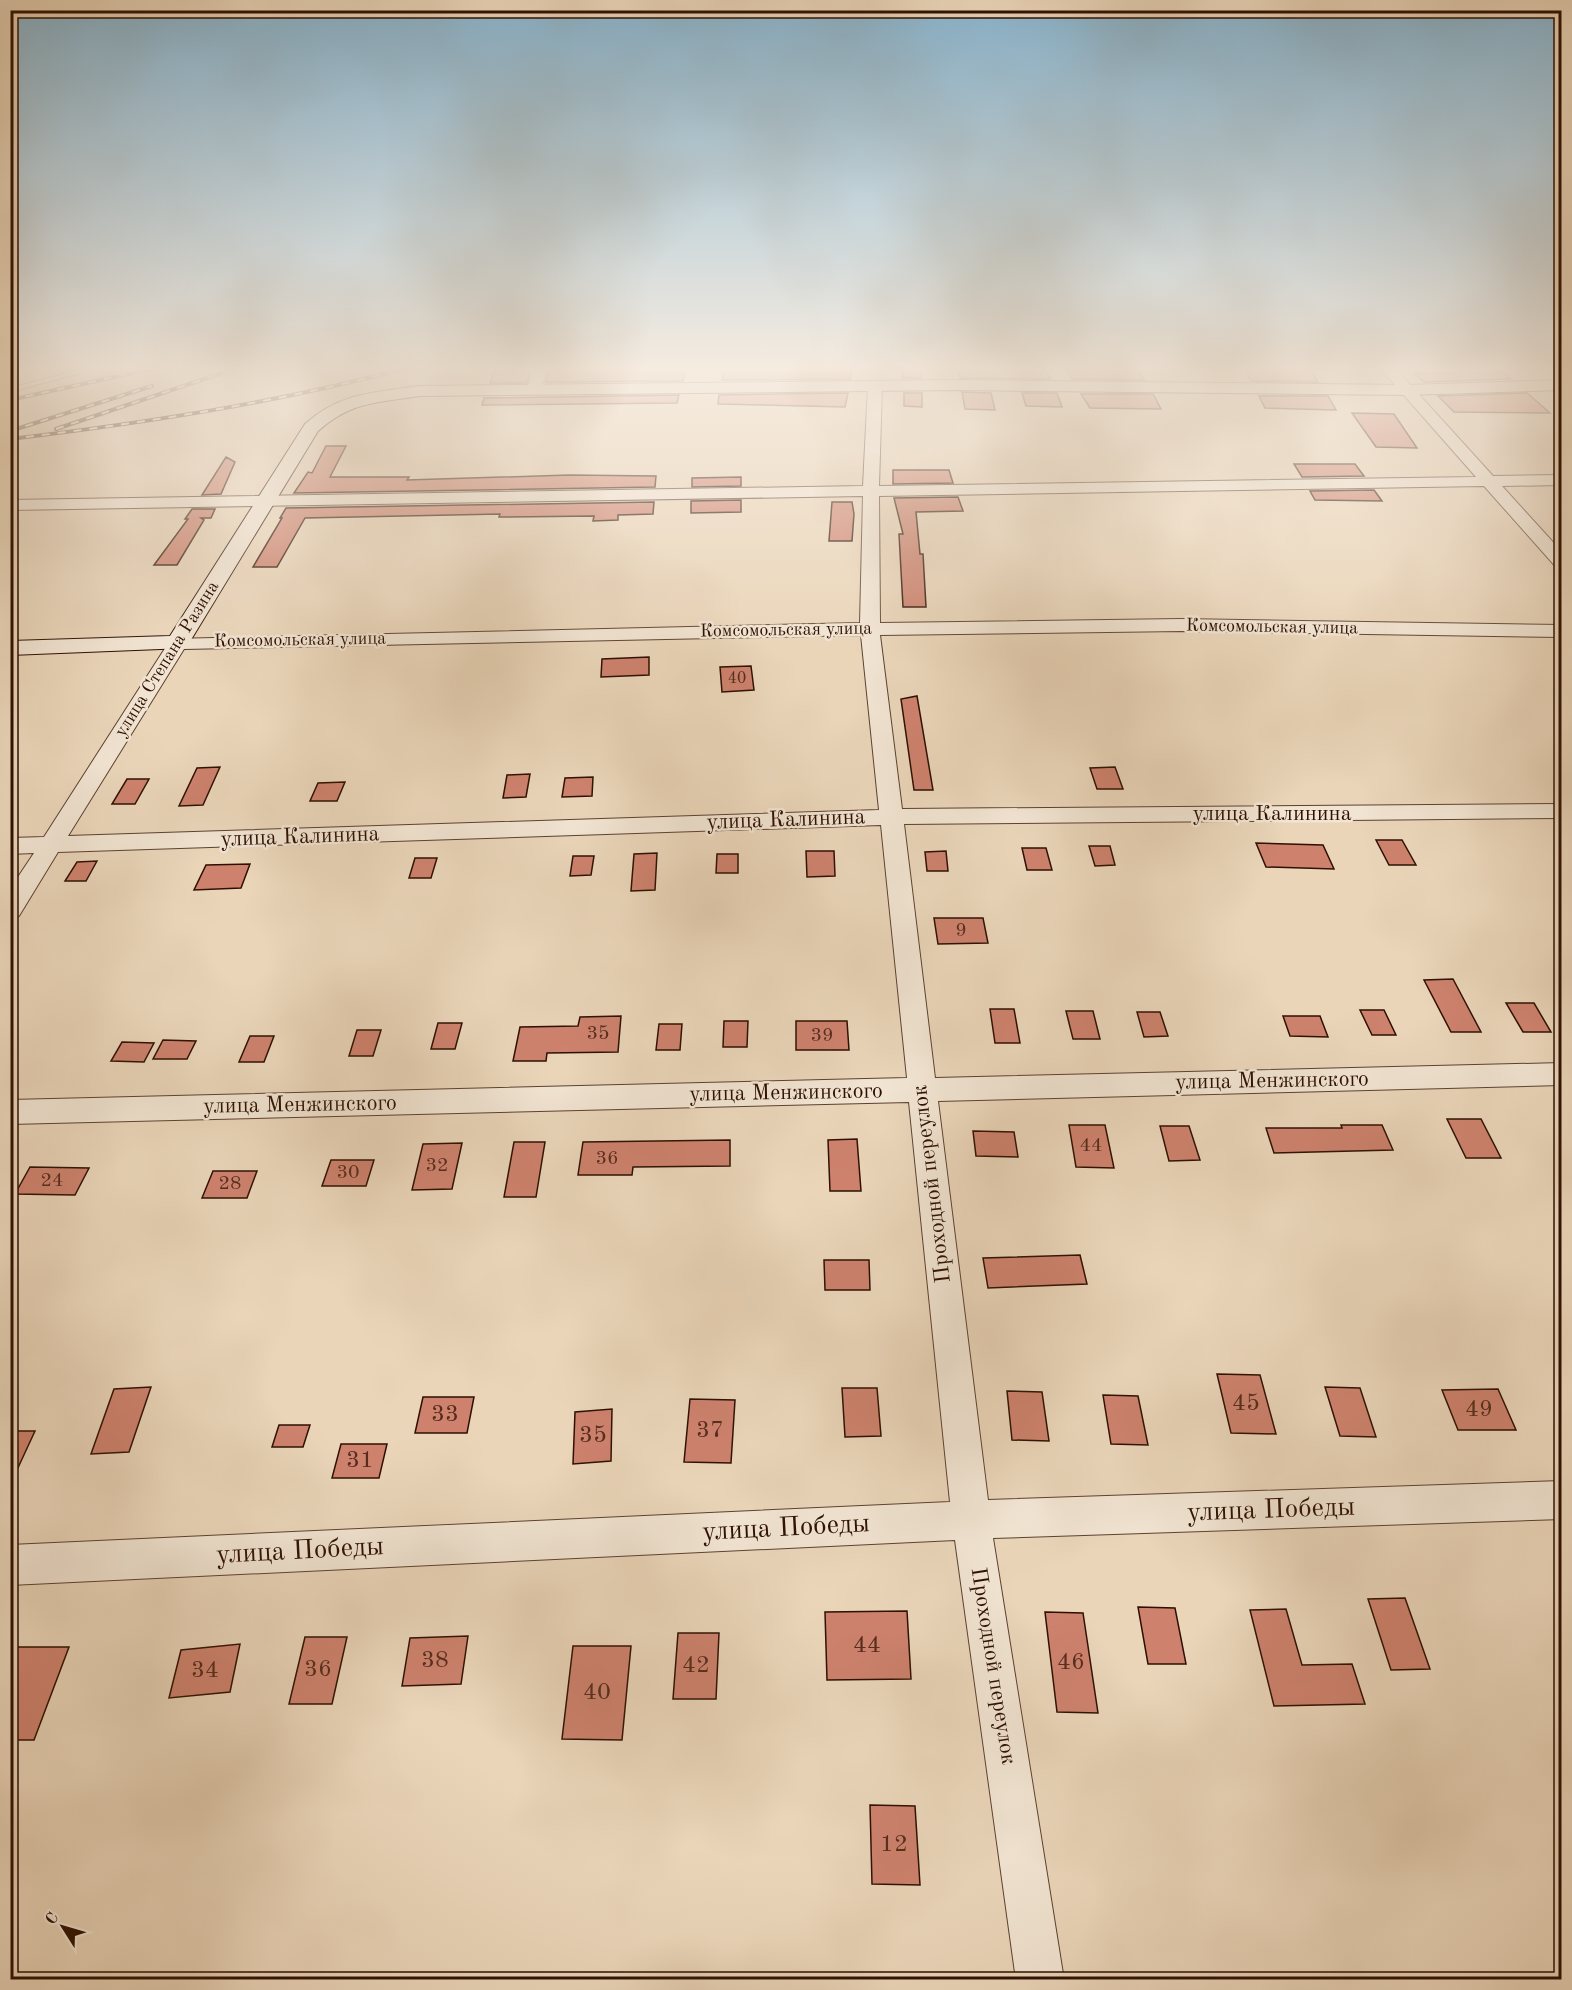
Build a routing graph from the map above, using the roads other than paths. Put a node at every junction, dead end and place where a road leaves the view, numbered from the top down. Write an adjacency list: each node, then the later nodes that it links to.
1 (291, 461): 7 (main road, улица Степана Разина)
2 (872, 461): 6 (street, Проходной переулок)
3 (1471, 461): 5 (street)
4 (1562, 480): 5 (street)
5 (1489, 481): 6 (street); 9 (street)
6 (871, 493): 7 (street); 10 (street, Проходной переулок)
7 (267, 499): 8 (street); 12 (main road, улица Степана Разина)
8 (10, 505)
9 (1562, 563)
10 (870, 629): 11 (street, Комсомольская улица); 12 (street, Комсомольская улица); 15 (street, Проходной переулок)
11 (1562, 632)
12 (178, 643): 13 (main road, Комсомольская улица); 17 (street, улица Степана Разина)
13 (10, 648)
14 (1562, 811): 15 (street, улица Калинина)
15 (893, 817): 17 (street, улица Калинина); 20 (street, Проходной переулок)
16 (10, 846): 17 (street, улица Калинина)
17 (50, 846): 18 (street, улица Степана Разина)
18 (10, 910)
19 (1562, 1074): 20 (street, улица Менжинского)
20 (921, 1090): 21 (street, улица Менжинского); 23 (street, Проходной переулок)
21 (10, 1112)
22 (1562, 1500): 23 (street, улица Победы)
23 (970, 1520): 24 (street, улица Победы); 25 (street, Проходной переулок)
24 (10, 1564)
25 (1040, 1980)

